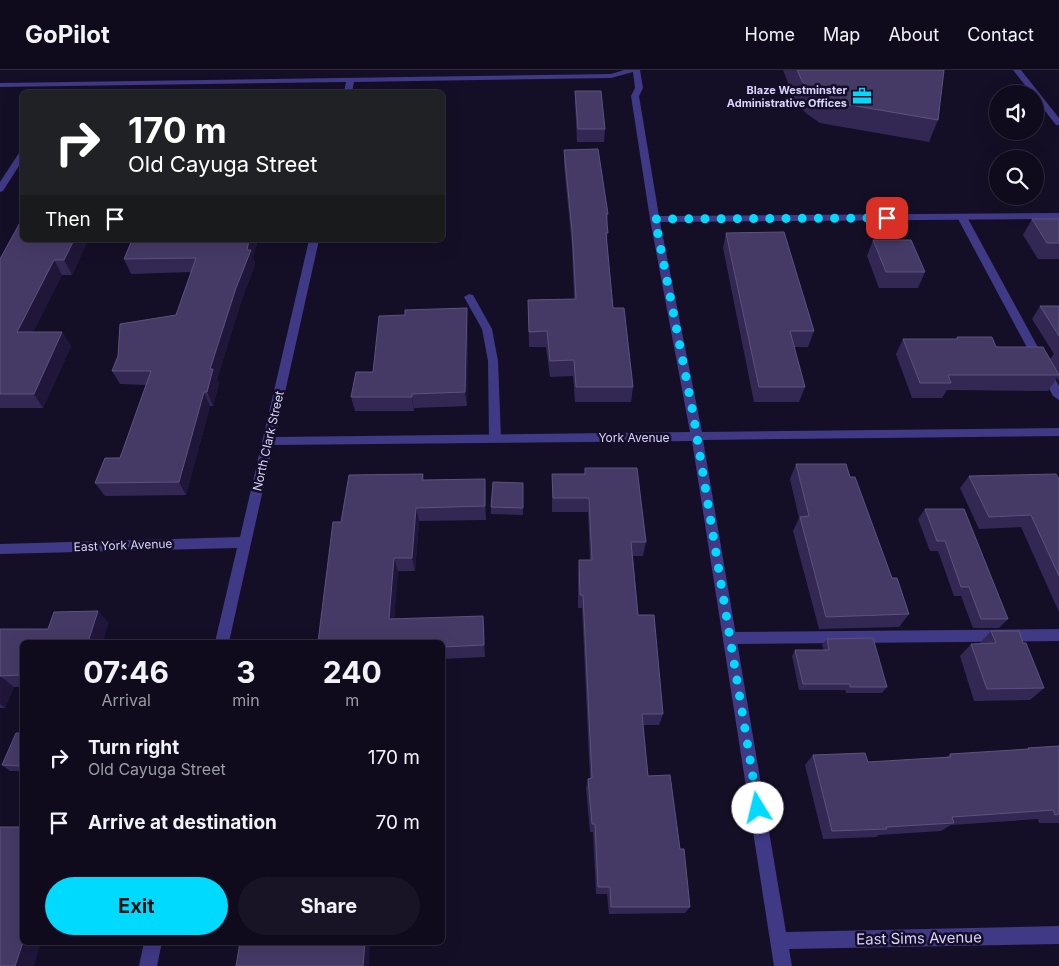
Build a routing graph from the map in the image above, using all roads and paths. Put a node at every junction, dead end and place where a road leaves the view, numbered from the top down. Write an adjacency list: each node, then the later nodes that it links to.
1 (632, 70): 4 (street)
2 (636, 70): 14 (street)
3 (1017, 70): 9 (street)
4 (351, 79): 5 (street); 8 (street)
5 (69, 84): 6 (street); 7 (street)
6 (0, 85)
7 (64, 90)
8 (348, 90)
9 (1059, 123)
10 (20, 158): 11 (street)
11 (0, 189)
12 (1059, 216): 13 (street)
13 (962, 217): 14 (street); 17 (street)
14 (655, 219): 19 (street)
15 (314, 242): 21 (street, North Clark Street)
16 (468, 297): 20 (street)
17 (1059, 396)
18 (1059, 432): 19 (street, York Avenue)
19 (696, 437): 20 (street, York Avenue); 25 (street)
20 (495, 438): 21 (street, York Avenue)
21 (268, 441): 22 (street, North Clark Street)
22 (245, 542): 23 (street, East York Avenue); 26 (street, North Clark Street)
23 (0, 549)
24 (1059, 635): 25 (street)
25 (732, 638): 28 (street)
26 (222, 640)
27 (1059, 935): 28 (street, East Sims Avenue)
28 (779, 941): 31 (street)
29 (152, 945): 30 (street)
30 (148, 966)
31 (783, 966)

